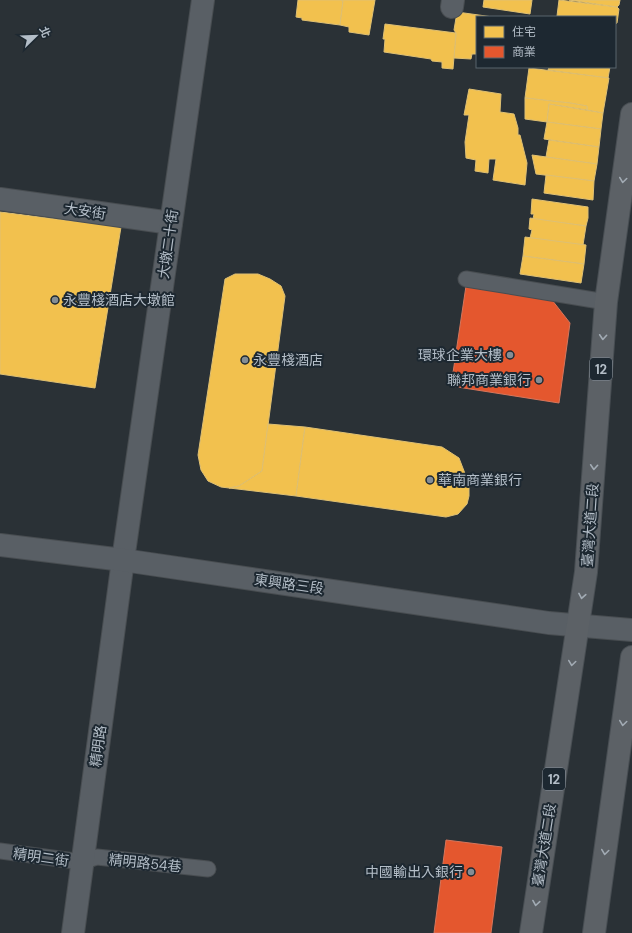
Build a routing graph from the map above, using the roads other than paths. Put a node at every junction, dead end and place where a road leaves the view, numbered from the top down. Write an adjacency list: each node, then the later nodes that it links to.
1 (203, 0): 4 (street, 大墩二十街)
2 (632, 114): 6 (main road, 臺灣大道二段 / 12, one-way to 6)
3 (0, 199): 4 (street, 大安街)
4 (171, 223): 8 (street, 大墩二十街)
5 (466, 279): 6 (lane)
6 (606, 302): 9 (main road, 臺灣大道二段 / 12, one-way to 9)
7 (0, 545): 8 (street, 東興路三段)
8 (123, 560): 9 (street, 東興路三段); 13 (street, 精明路)
9 (577, 625): 10 (street, 東興路三段); 16 (main road, 臺灣大道二段 / 12, one-way to 16)
10 (632, 630)
11 (632, 656): 17 (main road, one-way to 17)
12 (0, 851): 13 (lane, 精明二街)
13 (82, 862): 14 (lane, 精明路54巷); 15 (street, 精明路)
14 (208, 869)
15 (73, 933)
16 (531, 933)
17 (594, 933)

